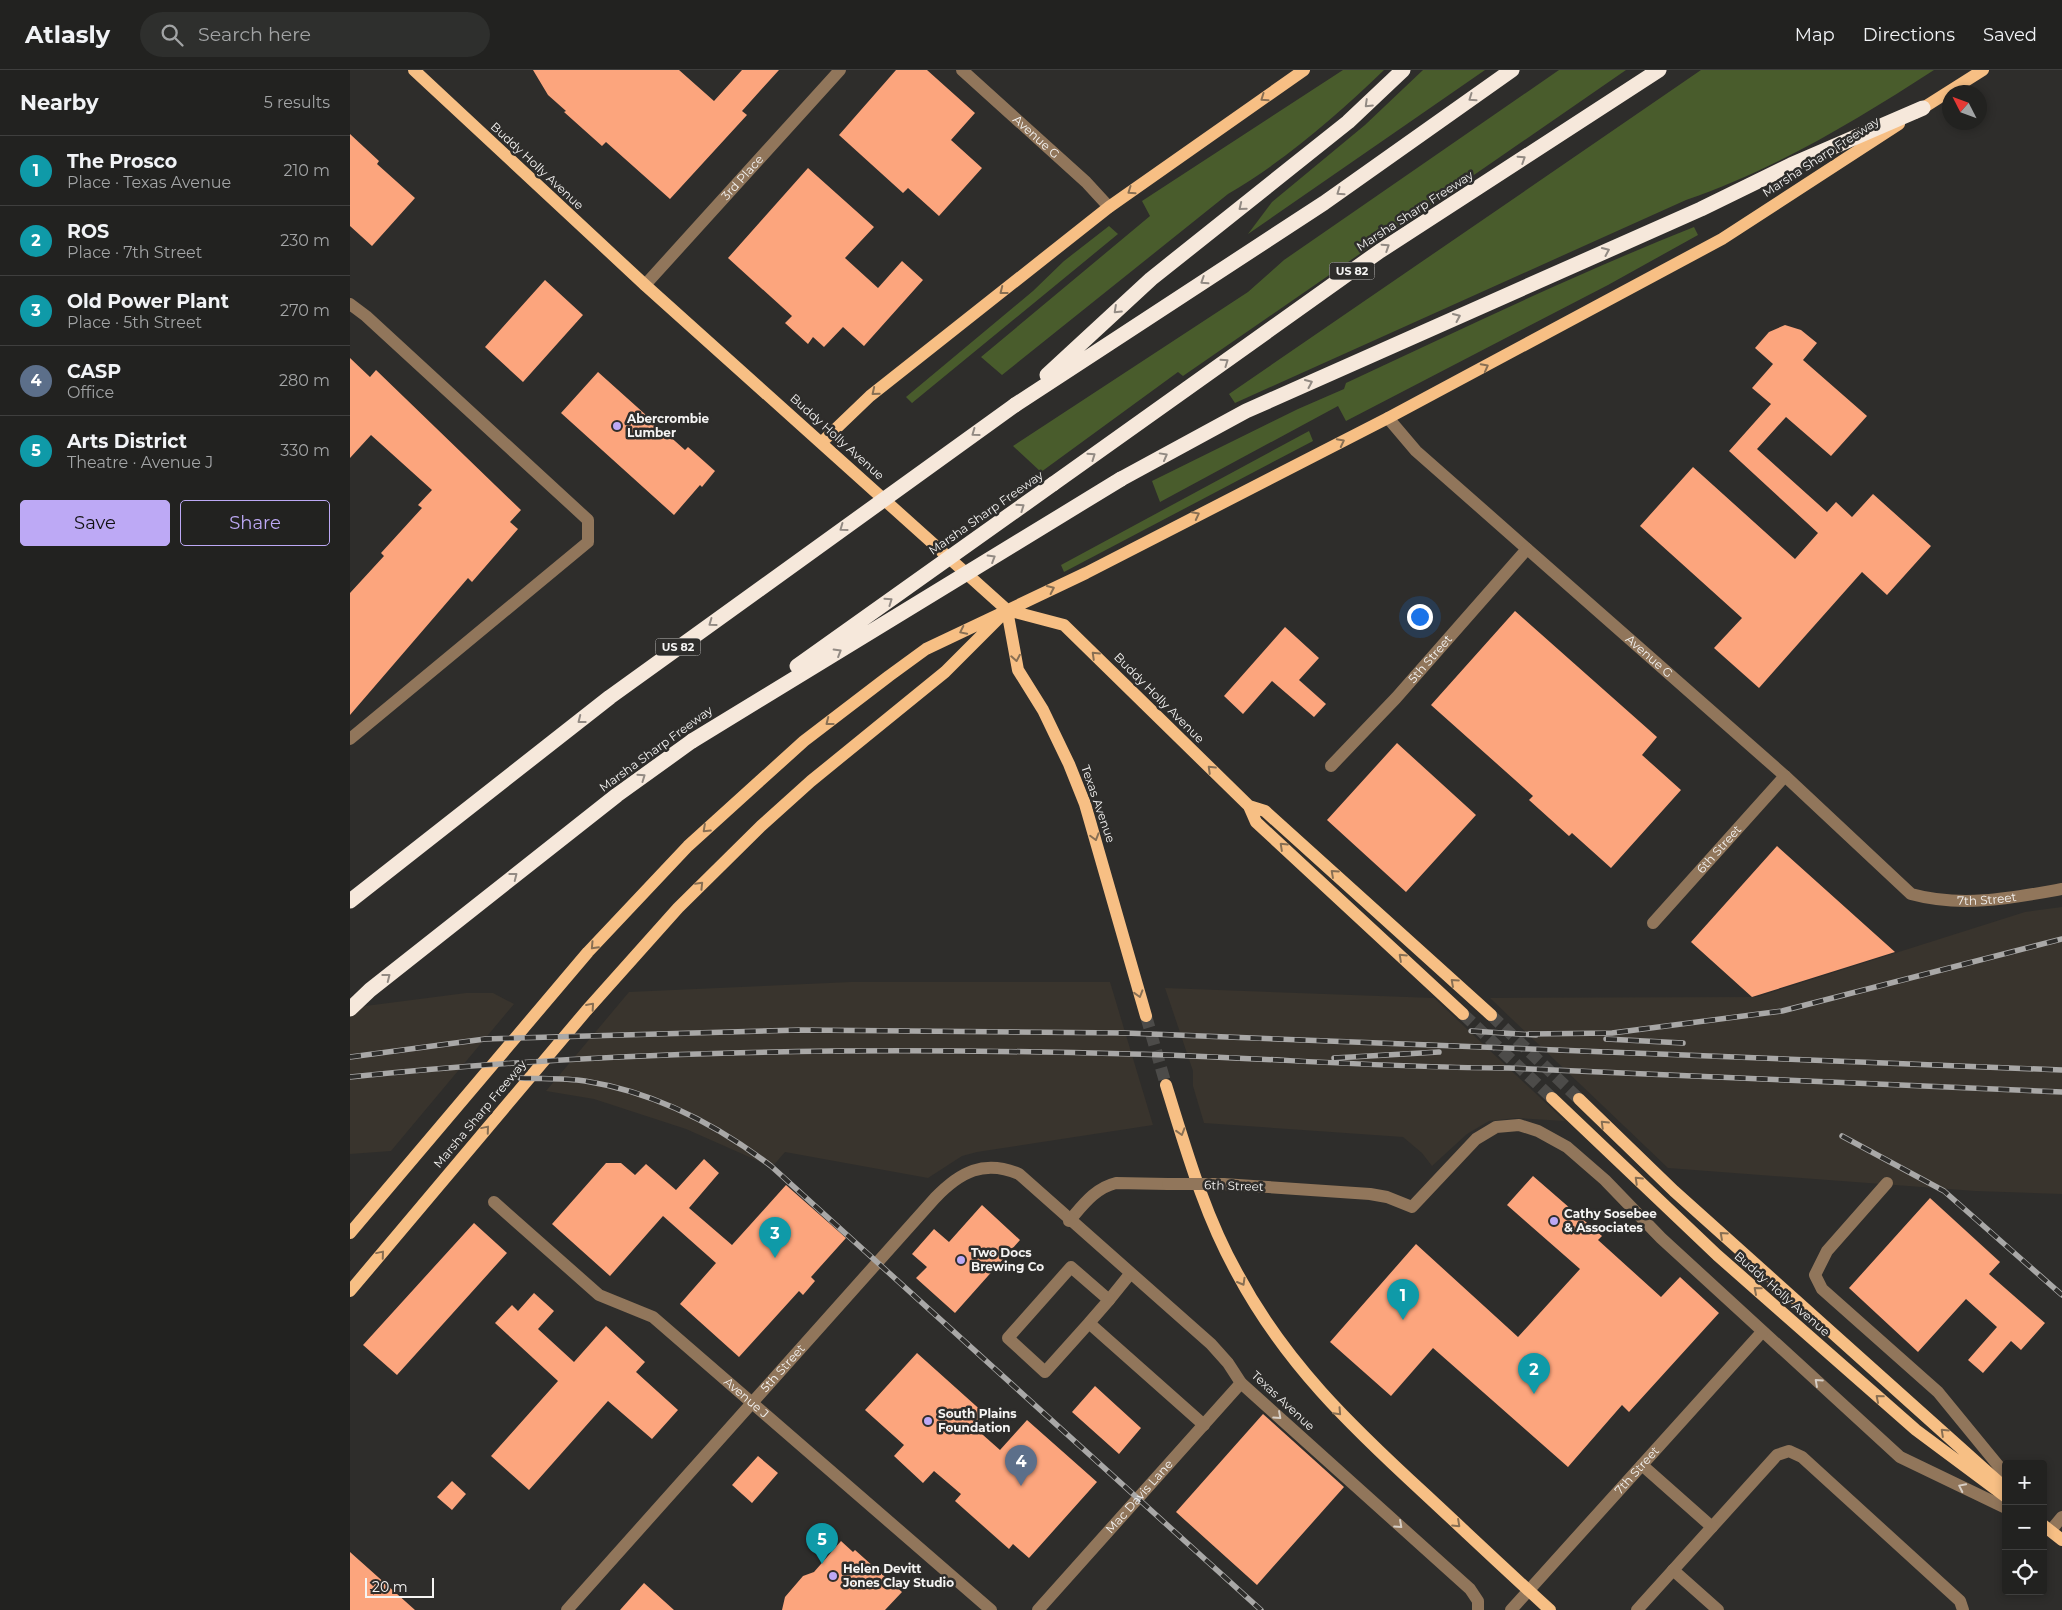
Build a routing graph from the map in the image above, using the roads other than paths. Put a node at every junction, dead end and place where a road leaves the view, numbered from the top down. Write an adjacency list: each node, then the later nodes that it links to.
1 (414, 70): 11 (main road, Buddy Holly Avenue)
2 (840, 70): 11 (street, 3rd Place)
3 (962, 70): 10 (street, Avenue G)
4 (1304, 70): 10 (main road, one-way to 10)
5 (1403, 70): 13 (highway, one-way to 13)
6 (1512, 70): 13 (highway, US 82, one-way to 13)
7 (1660, 70): 19 (highway, Marsha Sharp Freeway / US 82, one-way to 7, bridge)
8 (1983, 70): 9 (main road, Marsha Sharp Freeway)
9 (1923, 108): 14 (main road, Marsha Sharp Freeway, one-way to 9); 19 (highway, one-way to 9, bridge)
10 (1109, 207): 15 (main road, one-way to 15)
11 (645, 285): 15 (main road, Buddy Holly Avenue)
12 (350, 304): 18 (street)
13 (1015, 405): 25 (highway, US 82, one-way to 25, bridge)
14 (1388, 418): 16 (street, Avenue G); 17 (main road, Marsha Sharp Freeway, one-way to 14)
15 (822, 442): 17 (main road, Buddy Holly Avenue)
16 (1527, 549): 20 (street, 5th Street); 21 (street, Avenue G)
17 (1007, 610): 22 (main road, Buddy Holly Avenue, one-way to 17); 30 (main road, Texas Avenue, one-way to 30); 38 (main road, Marsha Sharp Freeway, one-way to 38); 40 (main road, Marsha Sharp Freeway, one-way to 17)
18 (350, 739)
19 (692, 741): 27 (highway, Marsha Sharp Freeway, one-way to 19)
20 (1331, 766)
21 (1785, 776): 24 (street, Avenue G); 26 (street, 6th Street)
22 (1249, 806): 28 (main road, Buddy Holly Avenue, one-way to 22); 29 (main road, Buddy Holly Avenue, one-way to 22)
23 (2062, 889): 24 (street, 7th Street)
24 (1911, 894)
25 (350, 901)
26 (1653, 923)
27 (350, 1009)
28 (1463, 1014)
29 (1490, 1015)
30 (1146, 1016)
31 (1166, 1085): 58 (main road, one-way to 58)
32 (1552, 1098): 50 (main road, Buddy Holly Avenue, one-way to 32)
33 (1579, 1099): 49 (main road, Buddy Holly Avenue, one-way to 33)
34 (990, 1166): 37 (street, Texas Avenue); 45 (street, 5th Street)
35 (1887, 1183): 48 (street)
36 (494, 1202): 45 (street, Avenue J)
37 (1069, 1221): 39 (street, Texas Avenue); 43 (street, 6th Street, bridge)
38 (350, 1233)
39 (1130, 1274): 41 (street); 44 (street, Texas Avenue)
40 (350, 1291)
41 (1109, 1300): 42 (street); 42 (street)
42 (1088, 1323): 46 (street)
43 (1762, 1332): 47 (street, 7th Street); 51 (street, one-way to 43)
44 (1241, 1383): 46 (street, Mac Davis Lane); 62 (street, Texas Avenue, one-way to 62)
45 (753, 1402): 59 (street, 5th Street); 60 (street, Avenue J)
46 (1204, 1425): 61 (street, Mac Davis Lane)
47 (1642, 1465): 54 (street); 58 (street, 7th Street)
48 (2002, 1470)
49 (2002, 1485)
50 (2002, 1494)
51 (2002, 1506)
52 (2062, 1517): 53 (street)
53 (2047, 1524)
54 (1712, 1527): 57 (street); 67 (street)
55 (2047, 1527): 56 (main road)
56 (2062, 1540)
57 (1673, 1570): 65 (street); 66 (street)
58 (1528, 1590): 63 (street, 7th Street); 64 (main road)
59 (567, 1610)
60 (991, 1610)
61 (1038, 1610)
62 (1478, 1610)
63 (1511, 1610)
64 (1550, 1610)
65 (1637, 1610)
66 (1718, 1610)
67 (1963, 1610)

